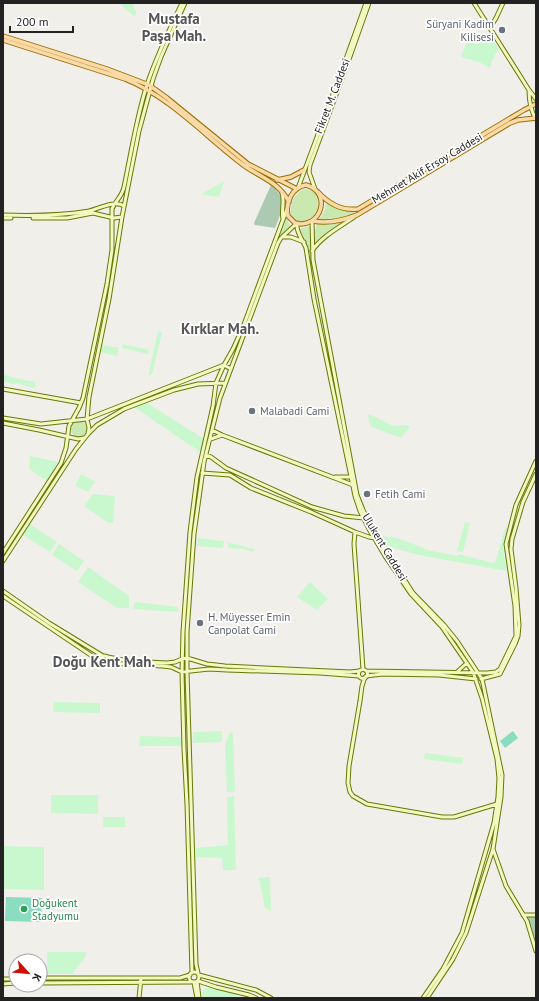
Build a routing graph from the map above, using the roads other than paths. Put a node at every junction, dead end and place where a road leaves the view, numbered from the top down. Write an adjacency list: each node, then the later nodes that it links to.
1 (182, 3): 11 (street)
2 (185, 3): 11 (street)
3 (367, 3): 17 (street, Fikret M. Caddesi); 21 (street)
4 (474, 3): 7 (street)
5 (503, 3): 6 (street)
6 (496, 18): 7 (street); 8 (street)
7 (487, 24): 8 (street)
8 (490, 28): 12 (street)
9 (3, 36): 11 (main road)
10 (3, 40): 11 (main road)
11 (148, 87): 18 (main road); 20 (main road); 23 (street); 24 (street)
12 (529, 90): 13 (street); 15 (street)
13 (536, 98)
14 (536, 104): 15 (main road, Mehmet Akif Ersoy Caddesi)
15 (530, 107): 16 (street); 21 (main road, Mehmet Akif Ersoy Caddesi)
16 (536, 119): 26 (main road)
17 (304, 170): 18 (main road); 19 (street, Fikret M. Caddesi)
18 (276, 180): 19 (main road)
19 (297, 189): 21 (main road); 22 (main road)
20 (282, 190): 22 (main road); 30 (street)
21 (317, 191): 31 (main road)
22 (289, 202): 25 (main road)
23 (115, 203): 24 (street); 27 (street); 28 (street)
24 (124, 206): 29 (street)
25 (288, 207): 30 (street); 32 (main road)
26 (357, 215): 31 (main road); 35 (street)
27 (3, 217): 28 (street)
28 (111, 217): 29 (street); 41 (street)
29 (122, 217): 43 (street)
30 (283, 219): 36 (street)
31 (312, 221): 32 (main road); 35 (street, Ulukent Caddesi)
32 (296, 224): 33 (street); 34 (street)
33 (283, 237): 34 (street); 37 (street)
34 (304, 242): 56 (street)
35 (312, 251): 78 (street, Ulukent Caddesi)
36 (224, 364): 37 (street); 38 (street); 43 (street)
37 (231, 369): 39 (street)
38 (216, 383): 39 (street); 47 (street); 69 (street)
39 (226, 383): 46 (street)
40 (3, 389): 41 (street)
41 (81, 403): 44 (street)
42 (3, 418): 44 (street)
43 (87, 419): 44 (street); 47 (street)
44 (72, 420): 49 (street)
45 (3, 423): 49 (street)
46 (212, 430): 48 (street); 51 (street)
47 (88, 434): 50 (street)
48 (222, 435): 51 (street); 57 (street)
49 (68, 436): 50 (street); 62 (street)
50 (84, 438): 63 (street)
51 (210, 439): 52 (street)
52 (206, 455): 54 (street); 59 (street)
53 (536, 461): 78 (street)
54 (202, 473): 60 (street); 68 (street)
55 (536, 474): 82 (street)
56 (351, 477): 57 (street); 58 (street)
57 (334, 478): 58 (street)
58 (353, 485): 59 (street)
59 (364, 518): 61 (street)
60 (355, 532): 61 (street); 73 (street)
61 (375, 538): 72 (street)
62 (3, 553)
63 (3, 562)
64 (3, 591): 66 (street)
65 (3, 596): 70 (street)
66 (103, 656): 67 (street); 70 (street)
67 (108, 657): 69 (street); 71 (street)
68 (187, 658): 69 (street); 73 (street); 75 (street)
69 (182, 659): 74 (street)
70 (101, 662): 71 (street)
71 (108, 663): 74 (street)
72 (467, 663): 76 (street); 77 (street)
73 (363, 670): 76 (street); 79 (street); 80 (street)
74 (182, 672): 75 (street); 90 (street)
75 (187, 672): 79 (street); 91 (street)
76 (457, 672): 77 (street)
77 (473, 672): 78 (street); 81 (street)
78 (478, 672): 82 (street, Ulukent Caddesi)
79 (359, 676): 80 (street); 83 (street)
80 (366, 677): 81 (street); 83 (street)
81 (476, 679): 82 (street); 84 (street)
82 (482, 679): 86 (street, Ulukent Caddesi)
83 (362, 686): 84 (street)
84 (497, 804): 85 (street)
85 (489, 845): 86 (street, Ulukent Caddesi); 101 (street)
86 (493, 849): 87 (street, Ulukent Caddesi); 102 (street)
87 (523, 915): 88 (street); 89 (street, Ulukent Caddesi)
88 (536, 915)
89 (536, 951)
90 (191, 974): 91 (street); 93 (street); 94 (street)
91 (198, 974): 94 (street); 100 (street)
92 (48, 978): 93 (street)
93 (141, 978): 96 (street)
94 (195, 982): 96 (street); 98 (street); 99 (street)
95 (48, 983): 96 (street)
96 (141, 983): 97 (street)
97 (140, 998)
98 (198, 998)
99 (256, 998)
100 (271, 998)
101 (423, 998)
102 (427, 998)

